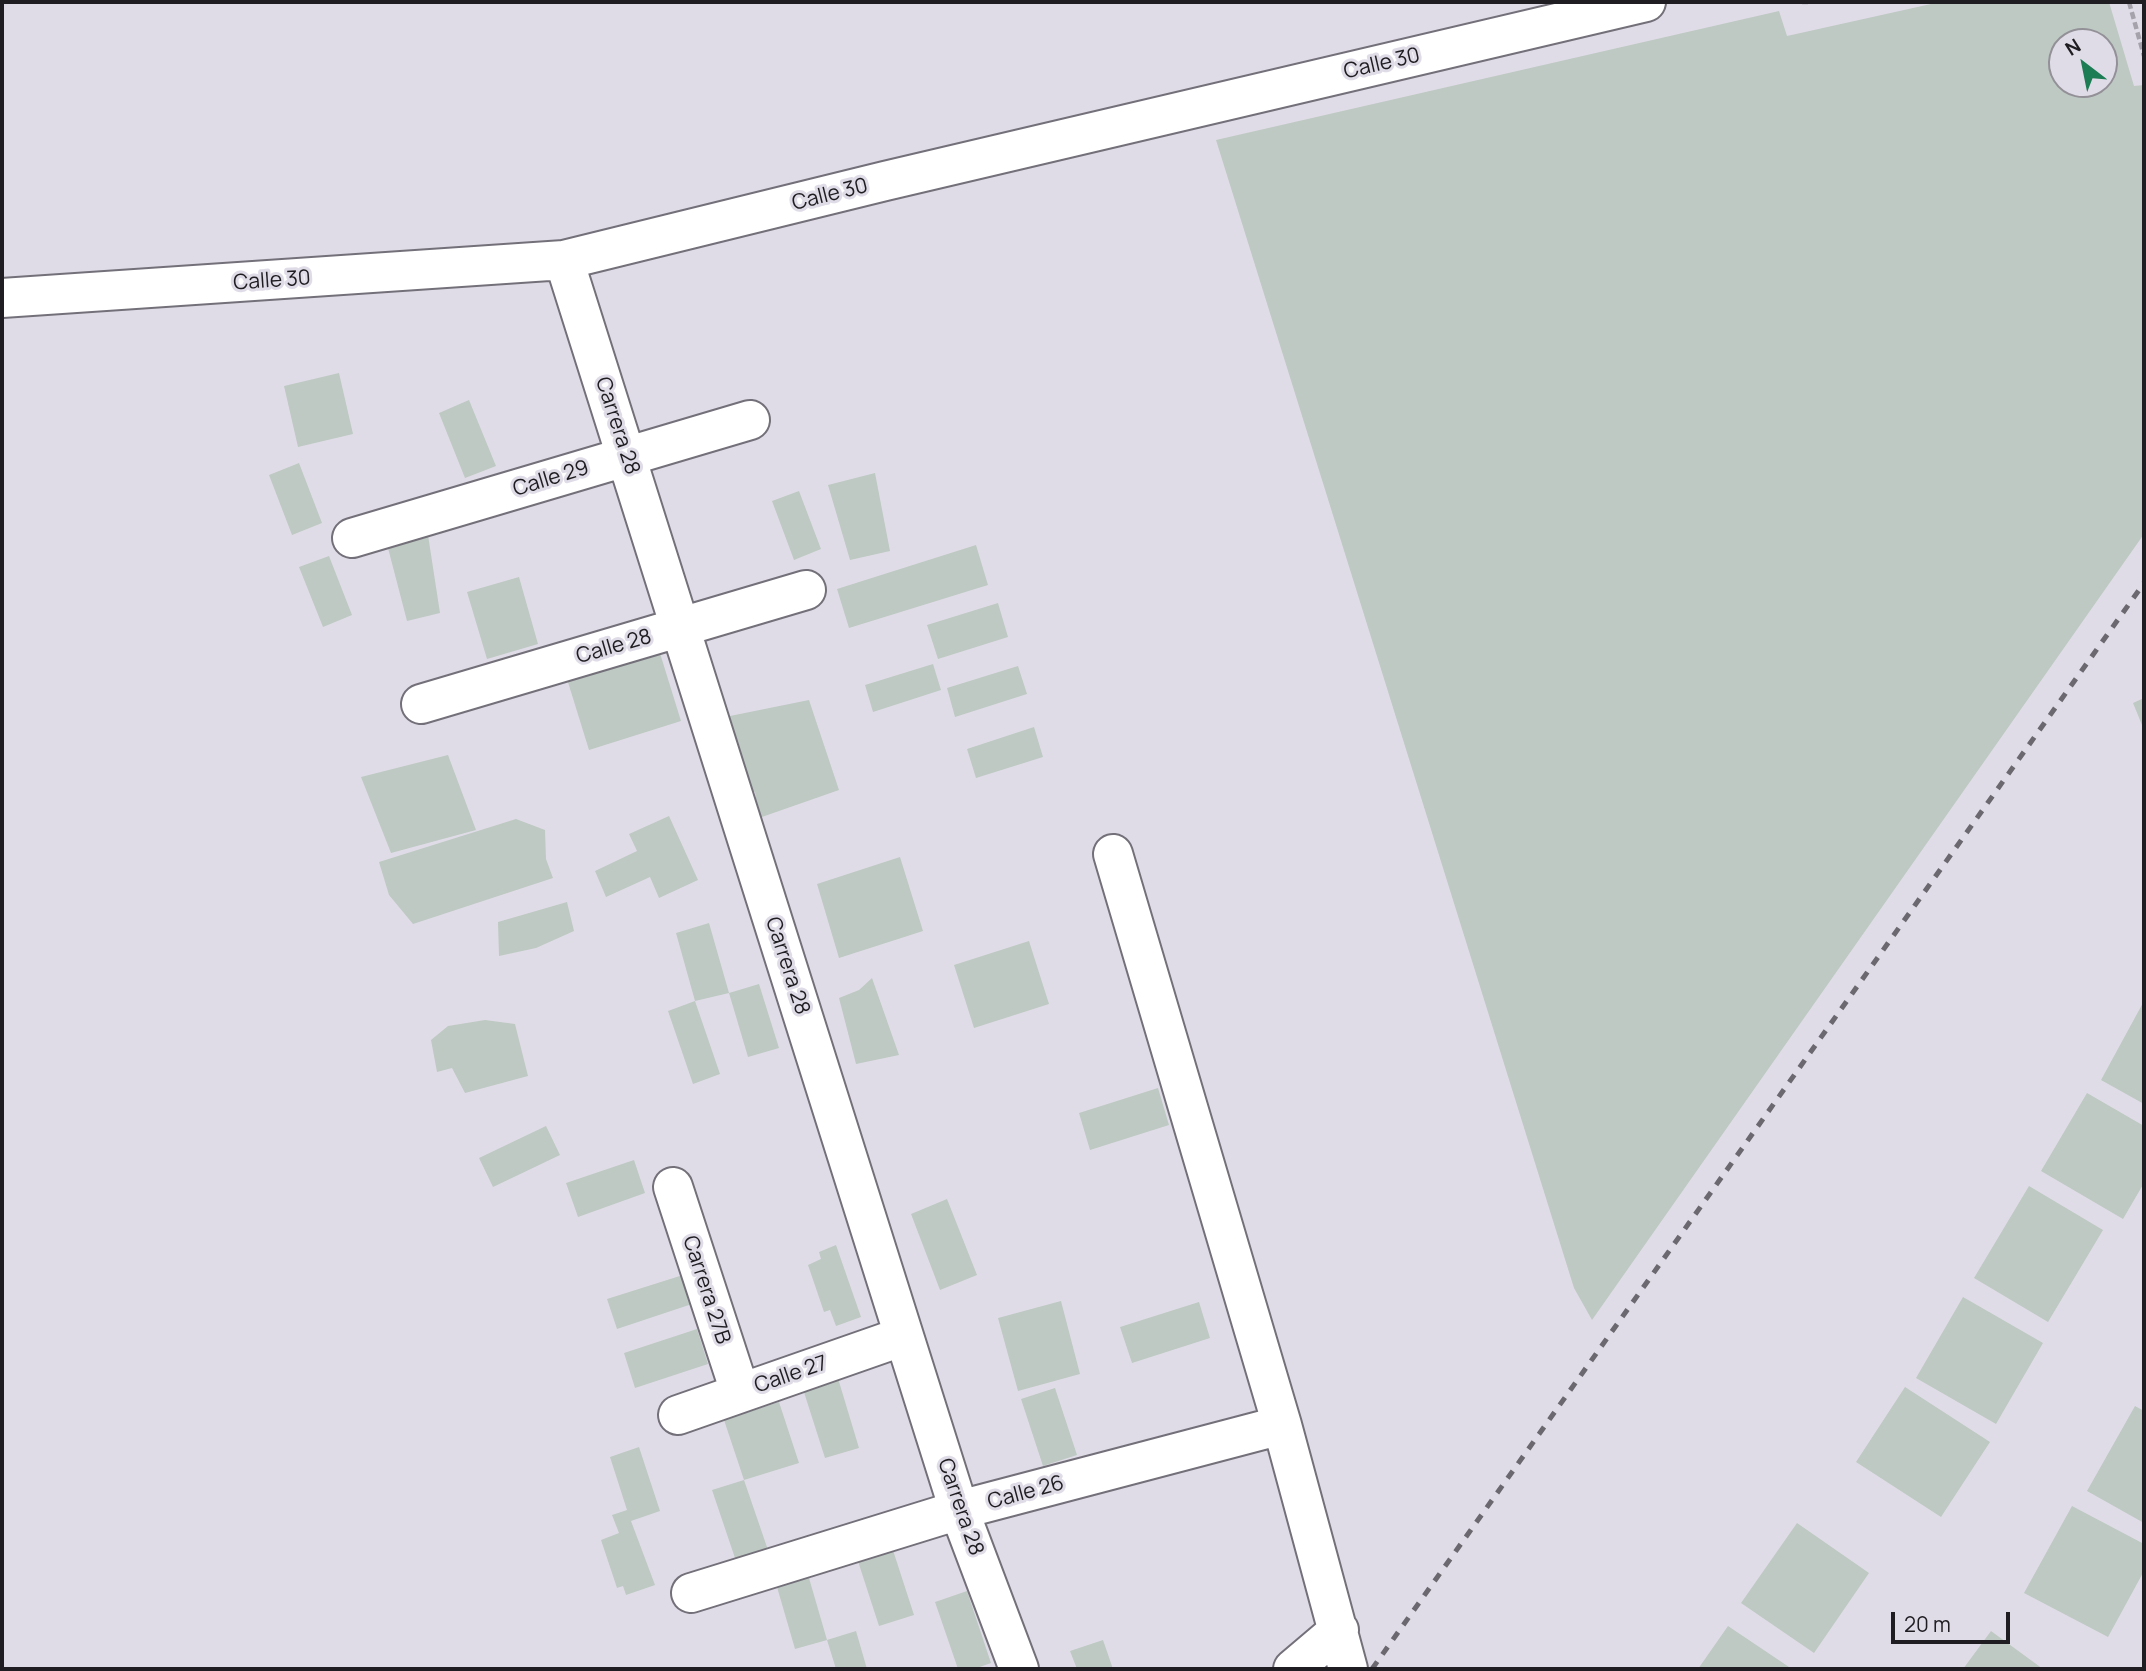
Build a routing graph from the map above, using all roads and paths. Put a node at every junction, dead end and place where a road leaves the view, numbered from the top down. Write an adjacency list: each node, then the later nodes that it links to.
1 (1646, 2): 6 (street, Calle 30)
2 (1802, 2): 3 (path)
3 (1808, 2)
4 (2129, 2): 5 (path)
5 (2144, 56)
6 (564, 260): 7 (street, Calle 30); 9 (street, Carrera 28)
7 (2, 298)
8 (750, 420): 9 (street, Calle 29)
9 (626, 457): 10 (street, Calle 29); 12 (street, Carrera 28)
10 (352, 538)
11 (806, 590): 12 (street, Calle 28)
12 (680, 628): 13 (street, Calle 28); 16 (street, Carrera 28)
13 (421, 704)
14 (1113, 854): 19 (street)
15 (673, 1187): 17 (street, Carrera 27B)
16 (904, 1336): 17 (street, Calle 27); 20 (street, Carrera 28)
17 (740, 1392): 18 (street, Calle 27)
18 (678, 1415)
19 (1282, 1425): 20 (street, Calle 26); 22 (street)
20 (959, 1510): 21 (street, Calle 26); 23 (street, Carrera 28)
21 (691, 1594)
22 (1339, 1630): 24 (street); 25 (street)
23 (1019, 1669)
24 (1293, 1669)
25 (1348, 1669)

